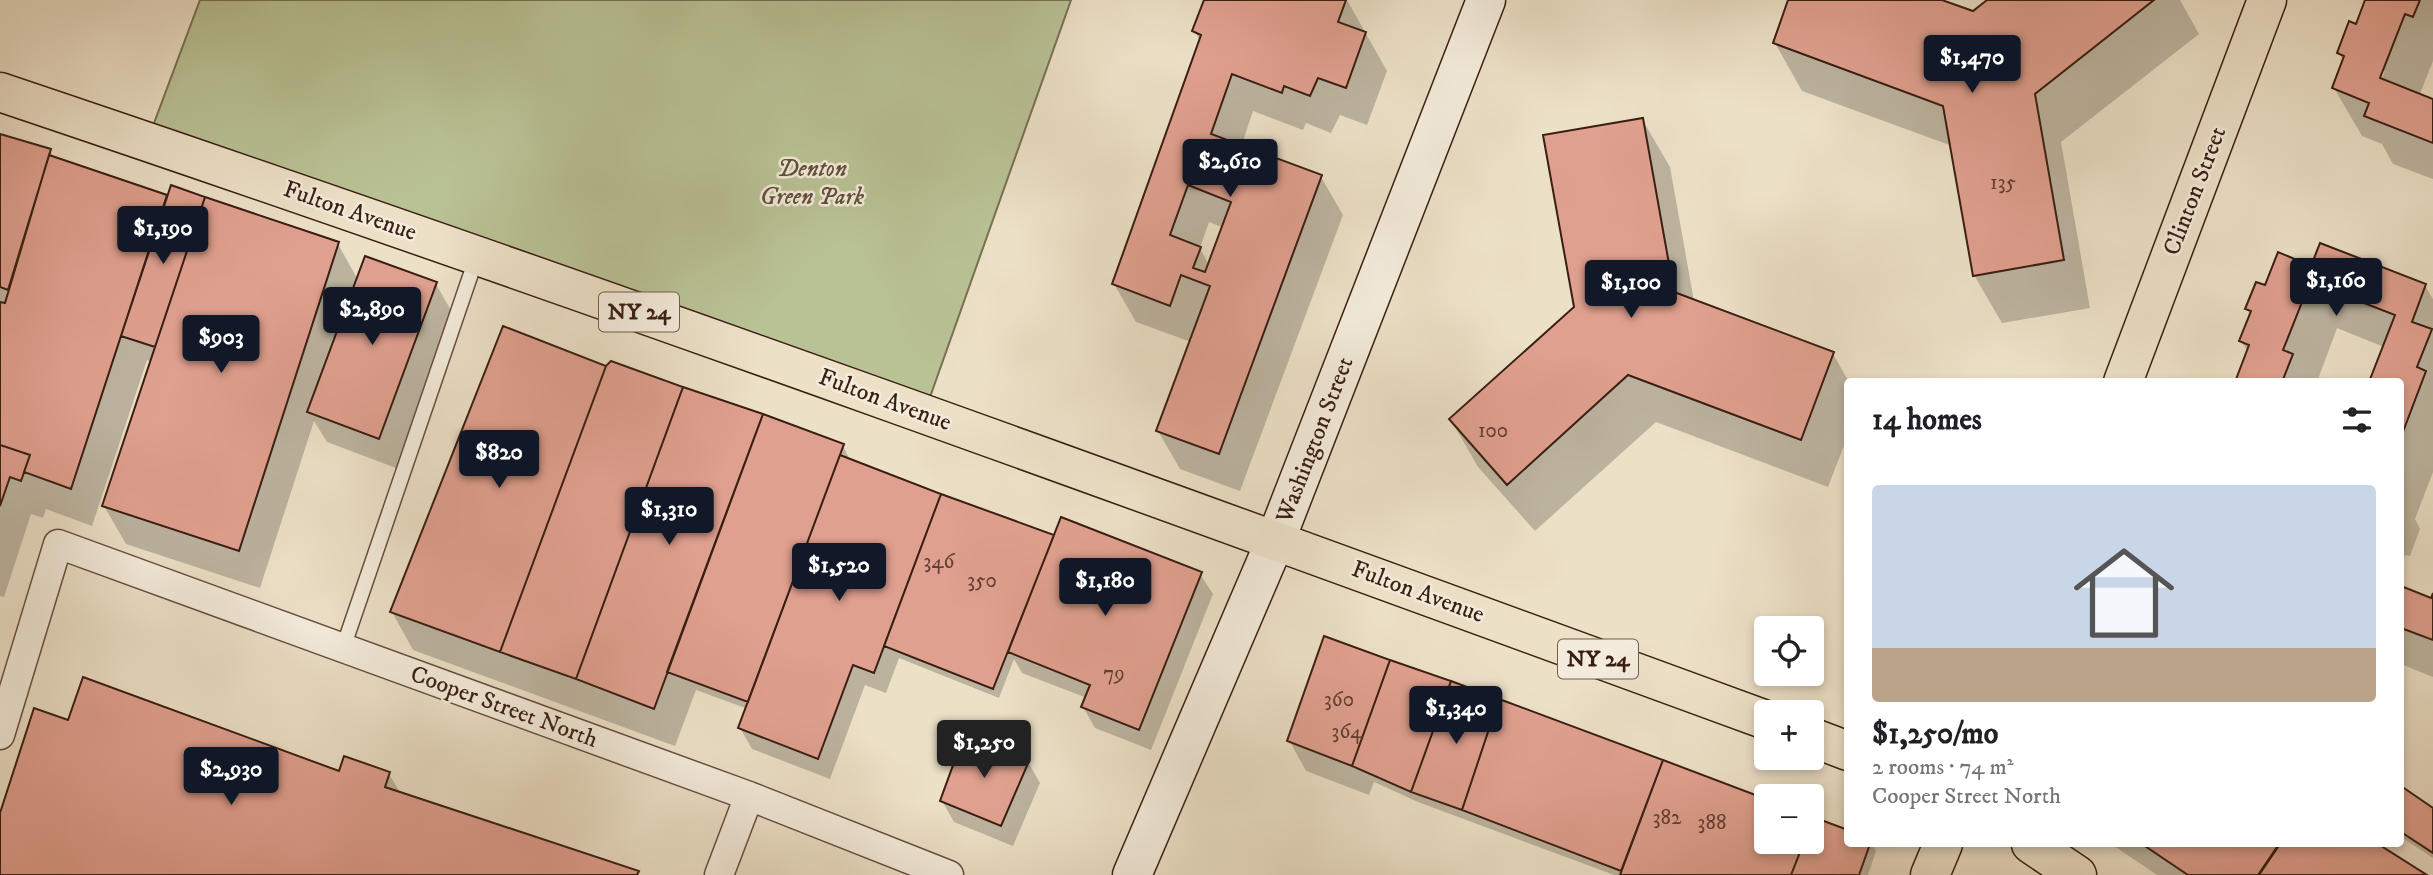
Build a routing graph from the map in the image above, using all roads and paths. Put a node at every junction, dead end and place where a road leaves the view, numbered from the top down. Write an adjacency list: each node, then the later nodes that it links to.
1 (1486, 0): 6 (main road, Washington Street)
2 (2267, 0): 5 (main road, Clinton Street)
3 (0, 92): 4 (main road, Fulton Avenue / NY 24)
4 (478, 255): 6 (main road, Fulton Avenue / NY 24); 7 (lane)
5 (2125, 378)
6 (1276, 539): 8 (main road, Fulton Avenue / NY 24); 17 (main road, Washington Street)
7 (343, 648): 9 (street, Cooper Street North); 12 (street, Cooper Street North)
8 (1754, 716)
9 (0, 735)
10 (1824, 742): 11 (main road)
11 (1844, 749)
12 (749, 796): 15 (street); 16 (street, Cooper Street North)
13 (1942, 847): 18 (main road)
14 (2035, 847): 19 (main road)
15 (719, 875)
16 (949, 875)
17 (1132, 875)
18 (1930, 875)
19 (2077, 875)

